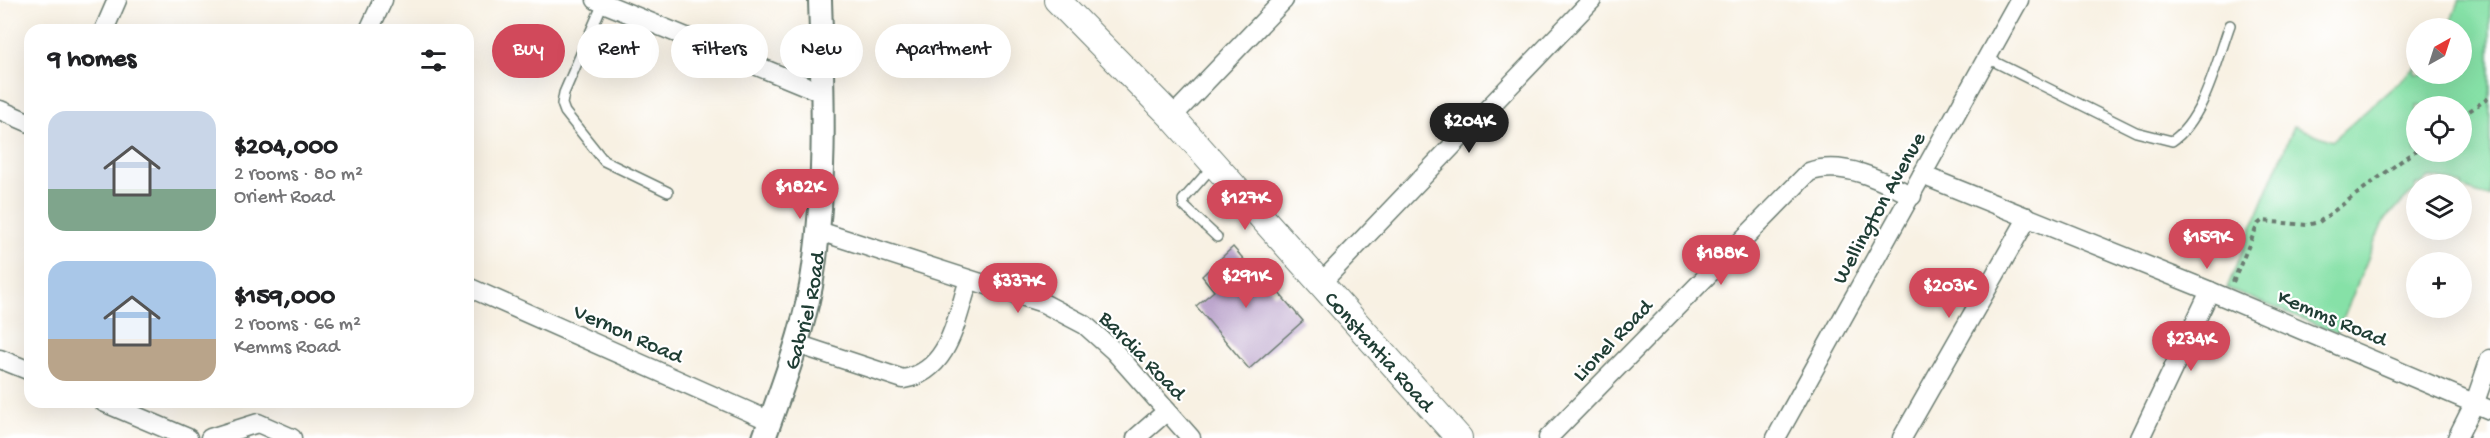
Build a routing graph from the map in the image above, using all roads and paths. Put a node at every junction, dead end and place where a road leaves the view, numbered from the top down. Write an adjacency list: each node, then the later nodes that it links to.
1 (117, 0): 9 (street)
2 (383, 0): 10 (street)
3 (819, 0): 13 (street, Gabriel Road)
4 (1057, 0): 17 (main road, Constantia Road)
5 (1284, 0): 17 (street)
6 (1592, 0): 28 (street)
7 (2019, 0): 12 (street, Wellington Avenue)
8 (599, 2): 13 (street); 22 (lane)
9 (107, 24)
10 (372, 24)
11 (2230, 25): 12 (lane)
12 (1987, 58): 21 (street, Wellington Avenue)
13 (823, 93): 25 (street, Gabriel Road)
14 (2490, 97): 15 (path)
15 (2472, 109)
16 (0, 110): 18 (street)
17 (1172, 117): 20 (main road, Constantia Road)
18 (24, 120)
19 (2406, 157): 30 (path)
20 (1215, 164): 26 (lane); 28 (main road, Constantia Road)
21 (1922, 175): 23 (street, Wellington Avenue); 24 (street, Kemms Road)
22 (668, 192)
23 (1912, 196): 45 (street, Lionel Road); 46 (street, Wellington Avenue)
24 (2028, 217): 30 (street, Kemms Road); 47 (street)
25 (819, 231): 27 (street, Bardia Road); 31 (street, Gabriel Road)
26 (1217, 237)
27 (969, 280): 31 (street); 37 (street, Bardia Road)
28 (1321, 283): 44 (main road, Constantia Road)
29 (474, 290): 38 (street, Vernon Road)
30 (2210, 291): 35 (street, Kemms Road); 48 (street)
31 (797, 344): 38 (street, Gabriel Road)
32 (0, 359): 34 (street)
33 (2490, 359): 35 (street)
34 (24, 369)
35 (2483, 406): 49 (street)
36 (117, 408): 39 (street)
37 (1167, 411): 42 (street); 43 (street, Bardia Road)
38 (767, 430)
39 (188, 438)
40 (210, 438): 41 (street)
41 (292, 438)
42 (1136, 438)
43 (1191, 438)
44 (1459, 438)
45 (1548, 438)
46 (1776, 438)
47 (1902, 438)
48 (2140, 438)
49 (2457, 438)

